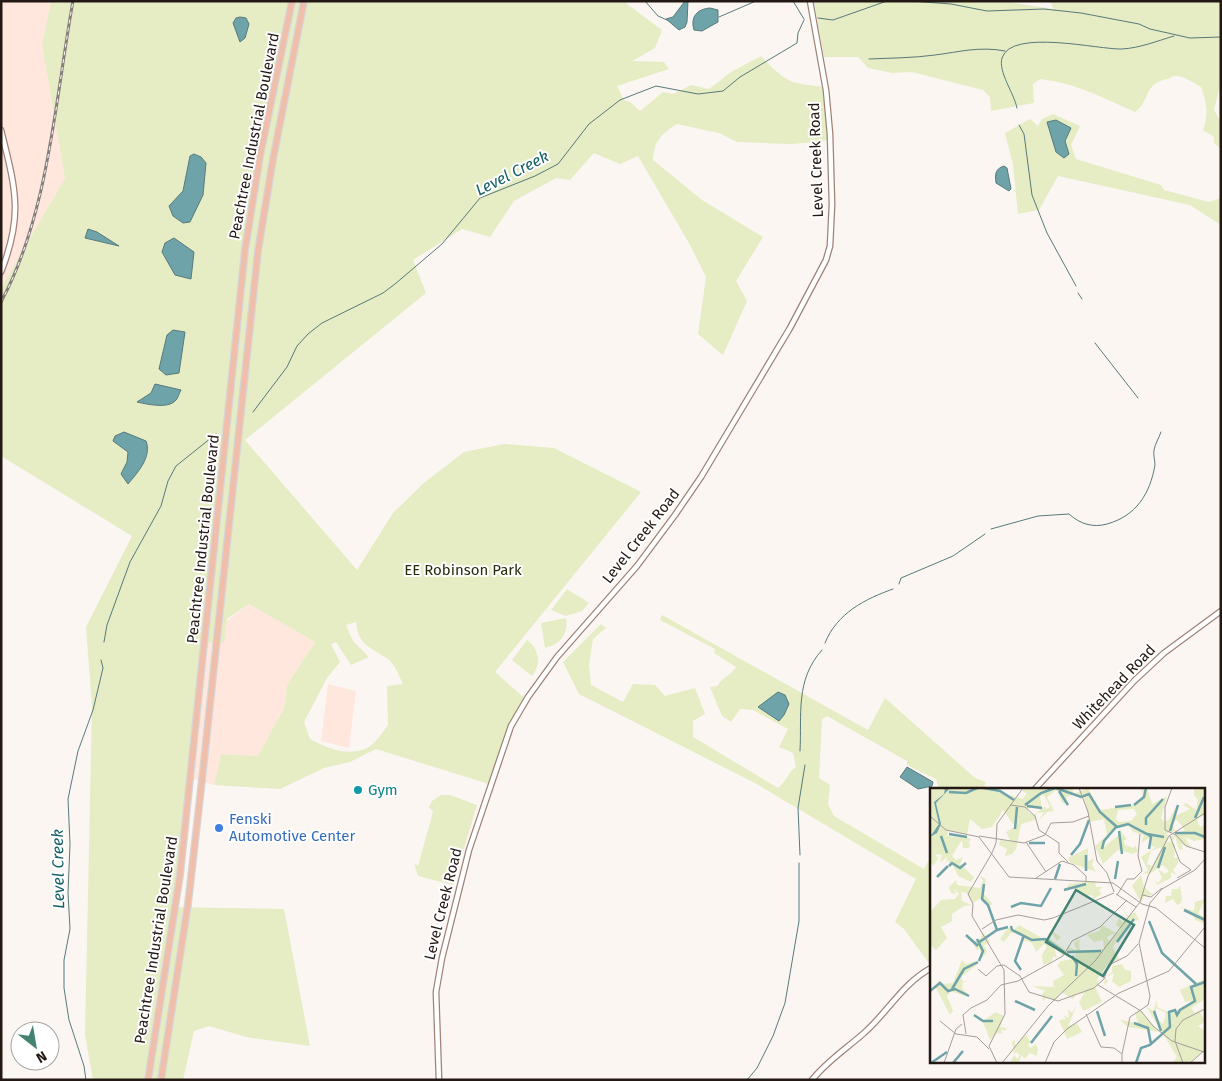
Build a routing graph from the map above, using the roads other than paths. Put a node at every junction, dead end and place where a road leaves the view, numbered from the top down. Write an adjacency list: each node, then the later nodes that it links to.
1 (292, 1): 9 (highway, Peachtree Industrial Boulevard)
2 (304, 1): 10 (highway, Peachtree Industrial Boulevard)
3 (810, 1): 11 (street, Level Creek Road)
4 (1, 130): 5 (street)
5 (1, 272)
6 (1221, 611): 7 (street, Whitehead Road)
7 (1036, 788)
8 (930, 969): 12 (street)
9 (148, 1080)
10 (161, 1080)
11 (439, 1080)
12 (812, 1080)

